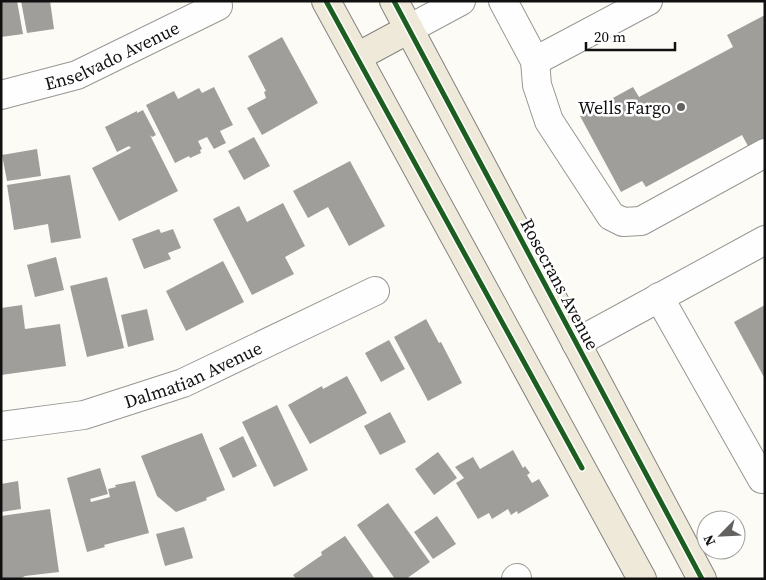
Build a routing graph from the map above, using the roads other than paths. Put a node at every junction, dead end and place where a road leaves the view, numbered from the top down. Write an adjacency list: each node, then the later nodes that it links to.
1 (326, 1): 8 (main road)
2 (394, 1): 7 (main road, Rosecrans Avenue)
3 (461, 1): 7 (street)
4 (503, 1): 9 (street)
5 (648, 1): 9 (street)
6 (218, 6): 10 (street, Enselvado Avenue)
7 (408, 29): 8 (main road); 15 (main road, Rosecrans Avenue)
8 (357, 57): 18 (main road)
9 (535, 61): 11 (street)
10 (1, 95)
11 (765, 153)
12 (765, 240): 14 (street)
13 (375, 291): 16 (street, Dalmatian Avenue)
14 (659, 297): 15 (street); 17 (street)
15 (576, 343): 19 (main road, Rosecrans Avenue)
16 (1, 426)
17 (765, 478)
18 (642, 579)
19 (702, 579)

